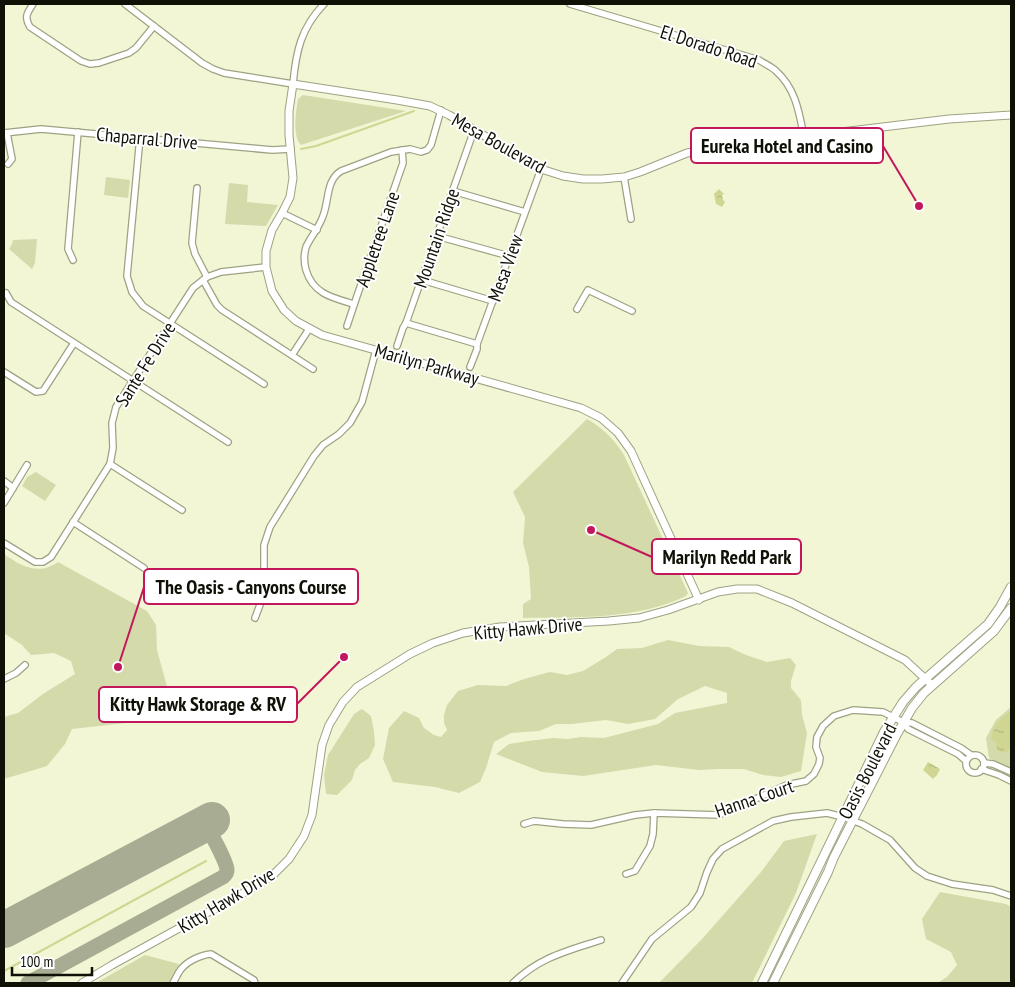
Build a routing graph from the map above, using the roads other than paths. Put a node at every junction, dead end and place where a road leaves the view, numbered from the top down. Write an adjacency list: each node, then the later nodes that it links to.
1 (33, 4): 5 (street)
2 (125, 4): 5 (street, Mesa Boulevard)
3 (324, 4): 6 (street)
4 (570, 4): 13 (street, El Dorado Road)
5 (154, 26): 6 (street, Mesa Boulevard)
6 (292, 84): 7 (street, Mesa Boulevard); 14 (street, Marilyn Parkway)
7 (441, 110): 9 (street, Mesa Boulevard); 15 (street)
8 (1011, 115): 13 (street, Mesa Boulevard)
9 (474, 130): 17 (street, Mesa Boulevard); 20 (street, Mountain Ridge)
10 (78, 132): 11 (street, Chaparral Drive); 12 (street, Chaparral Drive); 27 (street)
11 (5, 133): 16 (street)
12 (140, 137): 14 (street, Chaparral Drive); 37 (street)
13 (804, 137): 18 (street, Mesa Boulevard)
14 (291, 149): 22 (street, Marilyn Parkway)
15 (402, 150): 24 (street); 33 (street, Appletree Lane)
16 (8, 164)
17 (540, 169): 18 (street, Mesa Boulevard); 21 (street, Mesa View)
18 (624, 177): 23 (street)
19 (197, 188): 29 (street)
20 (453, 191): 21 (street); 25 (street, Mountain Ridge)
21 (525, 212): 26 (street, Mesa View)
22 (282, 213): 24 (street); 28 (street, Marilyn Parkway)
23 (631, 219)
24 (317, 230): 33 (street)
25 (437, 236): 26 (street); 30 (street, Mountain Ridge)
26 (509, 256): 32 (street, Mesa View)
27 (72, 260)
28 (266, 267): 29 (street); 39 (street, Marilyn Parkway)
29 (205, 279): 37 (street, Sante Fe Drive); 44 (street)
30 (422, 280): 32 (street); 36 (street, Mountain Ridge)
31 (6, 293): 40 (street)
32 (493, 301): 41 (street, Mesa View)
33 (354, 304): 38 (street, Appletree Lane)
34 (578, 309): 35 (street)
35 (632, 311)
36 (406, 323): 41 (street); 42 (street, Mountain Ridge)
37 (170, 324): 48 (street, Sante Fe Drive); 49 (street)
38 (348, 326)
39 (308, 329): 43 (street, Marilyn Parkway); 44 (street)
40 (74, 343): 47 (street); 48 (street)
41 (477, 344): 45 (street, Mesa View)
42 (397, 346)
43 (376, 350): 61 (street, Marilyn Parkway); 63 (street)
44 (292, 355): 46 (street)
45 (470, 367)
46 (313, 368)
47 (4, 372)
48 (132, 381): 50 (street); 51 (street, Sante Fe Drive)
49 (264, 384)
50 (228, 442)
51 (110, 464): 56 (street); 57 (street, Sante Fe Drive)
52 (28, 465): 54 (street)
53 (4, 482): 54 (street)
54 (13, 488): 55 (street)
55 (4, 503)
56 (182, 510)
57 (73, 522): 58 (street, Sante Fe Drive); 59 (street)
58 (4, 543)
59 (144, 568)
60 (1011, 587): 66 (main road, Oasis Boulevard)
61 (699, 600): 66 (street, Kitty Hawk Drive); 82 (street, Kitty Hawk Drive)
62 (1011, 608): 67 (main road, Oasis Boulevard)
63 (255, 618)
64 (24, 665): 65 (street)
65 (4, 679)
66 (926, 679): 67 (street, Kitty Hawk Drive); 68 (main road, Oasis Boulevard)
67 (932, 686): 69 (main road, Oasis Boulevard)
68 (894, 717): 69 (street, Hanna Court); 75 (street, Hanna Court); 76 (main road, Oasis Boulevard)
69 (903, 722): 70 (street); 71 (street); 77 (main road, Oasis Boulevard)
70 (971, 755): 71 (street); 72 (street)
71 (966, 761): 72 (street)
72 (983, 766): 73 (street); 74 (street)
73 (1011, 772)
74 (1011, 781)
75 (654, 813): 78 (street, Hanna Court); 79 (street)
76 (843, 817): 77 (street); 86 (street); 87 (main road, Oasis Boulevard)
77 (853, 821): 80 (street); 88 (main road, Oasis Boulevard)
78 (524, 824)
79 (626, 874)
80 (1011, 896)
81 (601, 940): 85 (street)
82 (82, 983)
83 (173, 983): 84 (street)
84 (256, 983)
85 (513, 983)
86 (622, 983)
87 (762, 983)
88 (773, 983)

